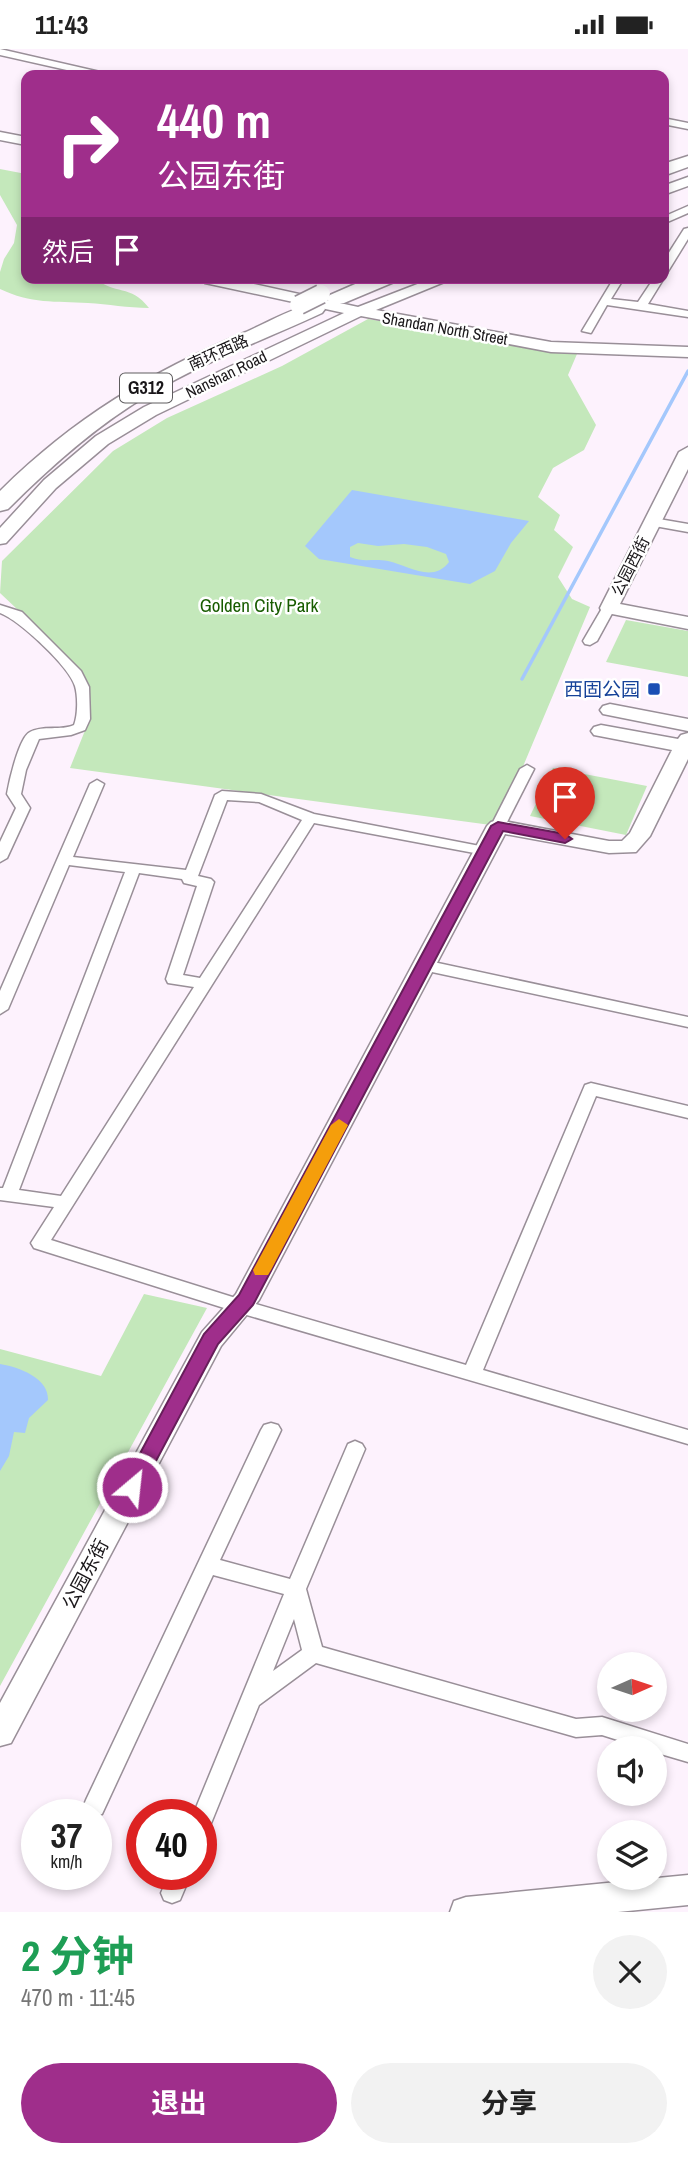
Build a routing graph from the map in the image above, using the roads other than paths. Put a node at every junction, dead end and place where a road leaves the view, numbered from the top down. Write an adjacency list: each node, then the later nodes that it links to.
1 (0, 52): 2 (street)
2 (78, 70)
3 (669, 122): 4 (street)
4 (688, 126)
5 (0, 136): 6 (street)
6 (21, 140)
7 (688, 151): 8 (highway)
8 (669, 158)
9 (688, 161): 10 (highway)
10 (669, 169)
11 (688, 181): 12 (street)
12 (669, 189)
13 (688, 209): 14 (street)
14 (669, 218)
15 (685, 236): 16 (street); 17 (street)
16 (669, 244)
17 (669, 261)
18 (232, 284): 27 (street, Shandan North Street)
19 (349, 284): 25 (highway, 南环西路 / G312)
20 (370, 284): 25 (highway, 南环西路 / G312)
21 (430, 284): 27 (street, Nanshan Road)
22 (615, 284): 24 (street)
23 (655, 284): 26 (street)
24 (604, 301): 26 (street); 29 (street)
25 (318, 302): 32 (highway, 南环西路 / G312); 33 (highway, 南环西路 / G312)
26 (641, 306): 28 (street)
27 (358, 312): 30 (street, Shandan North Street); 36 (street, Nanshan Road)
28 (688, 314)
29 (587, 331)
30 (684, 349)
31 (688, 452): 34 (street, 公园西街)
32 (0, 481)
33 (0, 504)
34 (653, 522): 35 (street); 37 (street, 公园西街)
35 (688, 528)
36 (0, 539)
37 (609, 608): 39 (street, 公园西街); 40 (street)
38 (0, 609): 50 (street)
39 (688, 623)
40 (590, 641)
41 (610, 710): 42 (street)
42 (688, 725)
43 (601, 731): 44 (street)
44 (687, 745): 48 (street)
45 (527, 769): 48 (street)
46 (97, 784): 51 (street)
47 (310, 817): 49 (street); 53 (street); 55 (street)
48 (498, 826): 49 (street, 公园东街)
49 (485, 851): 54 (street, 公园东街)
50 (0, 857)
51 (64, 860): 52 (street); 56 (street)
52 (134, 869): 53 (street); 59 (street)
53 (191, 875): 55 (street)
54 (424, 965): 57 (street); 61 (street, 公园东街)
55 (204, 984): 60 (street)
56 (0, 1009)
57 (688, 1023)
58 (688, 1112): 62 (street)
59 (5, 1195): 60 (street)
60 (65, 1203): 61 (street)
61 (240, 1306): 62 (street); 70 (street, 公园东街)
62 (472, 1373): 64 (street)
63 (271, 1430): 66 (street)
64 (688, 1437)
65 (355, 1449): 67 (street)
66 (208, 1565): 67 (street); 72 (street)
67 (296, 1589): 68 (street); 69 (street)
68 (313, 1653): 69 (street); 71 (street)
69 (251, 1699): 73 (street)
70 (0, 1733)
71 (688, 1753)
72 (98, 1799)
73 (210, 1799)
74 (688, 1890): 75 (street)
75 (466, 1912)

